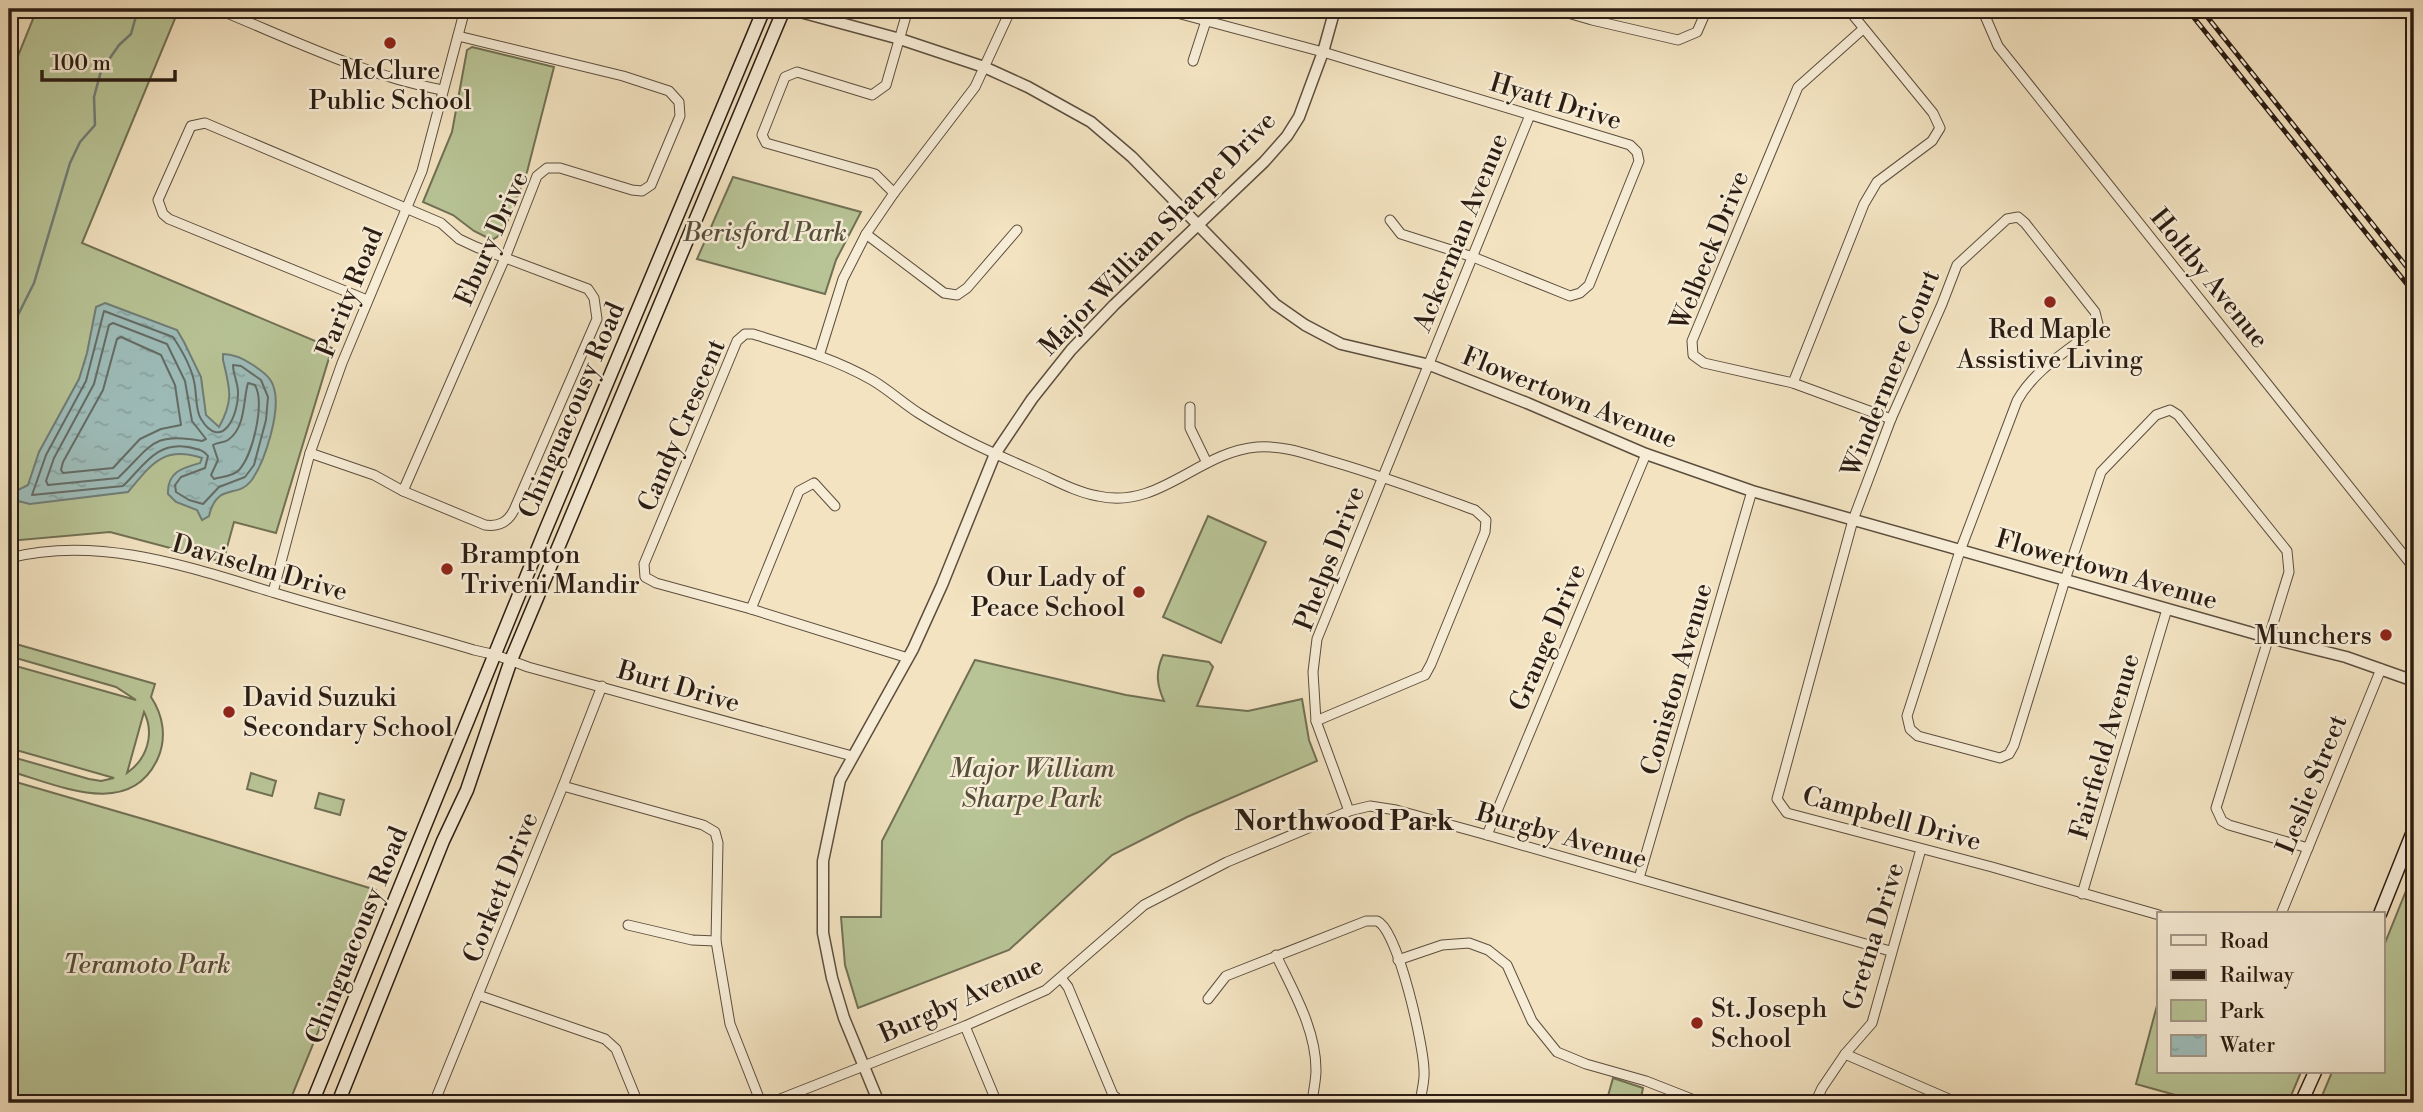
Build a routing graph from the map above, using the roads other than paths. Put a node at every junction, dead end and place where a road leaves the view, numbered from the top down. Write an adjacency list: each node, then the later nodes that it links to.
1 (217, 9): 22 (street)
2 (465, 9): 17 (street, Parity Road)
3 (764, 9): 55 (main road, Chinguacousy Road)
4 (786, 9): 18 (street, Flowertown Avenue); 57 (main road, Chinguacousy Road)
5 (908, 9): 18 (street)
6 (1011, 9): 21 (street)
7 (1162, 9): 15 (street, Hyatt Drive)
8 (1335, 9): 19 (street, Major William Sharpe Drive)
9 (1554, 9): 14 (street)
10 (1596, 9): 14 (street)
11 (1707, 9): 14 (street)
12 (1848, 9): 16 (street)
13 (1983, 9): 49 (street, Holtby Avenue)
14 (1592, 20)
15 (1206, 21): 19 (street, Hyatt Drive); 20 (street)
16 (1863, 29): 35 (street); 35 (street, Welbeck Drive)
17 (458, 36): 22 (street, Parity Road); 31 (street, Ebury Drive)
18 (900, 39): 21 (street, Flowertown Avenue); 24 (street)
19 (1323, 52): 23 (street, Hyatt Drive); 27 (street, Major William Sharpe Drive)
20 (1193, 61)
21 (984, 67): 24 (street); 27 (street, Flowertown Avenue)
22 (442, 90): 25 (street, Parity Road)
23 (1530, 115): 30 (street, Ackerman Avenue); 30 (street, Hyatt Drive)
24 (894, 193): 29 (street)
25 (406, 208): 31 (street); 32 (street, Parity Road); 32 (street)
26 (1390, 220): 30 (street)
27 (1198, 224): 34 (street, Flowertown Avenue); 39 (street, Major William Sharpe Drive)
28 (1017, 230): 29 (street)
29 (866, 234): 33 (street)
30 (1473, 257): 34 (street, Ackerman Avenue)
31 (505, 258): 43 (street, Ebury Drive); 43 (street)
32 (367, 300): 38 (street, Parity Road)
33 (819, 355): 39 (street, Candy Crescent); 52 (street, Candy Crescent)
34 (1430, 365): 40 (street, Flowertown Avenue); 42 (street, Phelps Drive)
35 (1793, 383): 37 (street, Welbeck Drive)
36 (1190, 407): 41 (street)
37 (1891, 419): 46 (street, Windermere Court); 47 (street, Windermere Court)
38 (310, 453): 43 (street); 51 (street, Parity Road)
39 (995, 454): 41 (street, Candy Crescent); 56 (street, Major William Sharpe Drive)
40 (1646, 454): 44 (street, Flowertown Avenue); 66 (street, Grange Drive)
41 (1208, 463): 42 (street, Candy Crescent)
42 (1383, 477): 61 (street, Phelps Drive); 61 (street, Candy Crescent)
43 (403, 491)
44 (1752, 491): 46 (street, Flowertown Avenue); 69 (street, Coniston Avenue)
45 (835, 506): 52 (street)
46 (1853, 520): 47 (street, Flowertown Avenue); 68 (street, Campbell Drive)
47 (1960, 551): 50 (street, Flowertown Avenue); 50 (street)
48 (9, 558): 51 (street, Daviselm Drive)
49 (2414, 568)
50 (2065, 580): 53 (street, Flowertown Avenue); 54 (street)
51 (273, 593): 55 (street, Daviselm Drive)
52 (751, 609): 56 (street, Candy Crescent)
53 (2167, 609): 54 (street, Flowertown Avenue); 70 (street, Fairfield Avenue)
54 (2270, 638): 58 (street, Flowertown Avenue); 67 (street)
55 (496, 655): 57 (street, Burt Drive); 88 (main road, Chinguacousy Road)
56 (908, 658): 62 (street, Major William Sharpe Drive)
57 (511, 660): 60 (street, Burt Drive); 89 (main road, Chinguacousy Road)
58 (2381, 669): 59 (street, Flowertown Avenue); 67 (street, Leslie Street)
59 (2414, 681)
60 (602, 686): 62 (street, Burt Drive); 63 (street, Corkett Drive)
61 (1316, 721): 64 (street, Phelps Drive)
62 (852, 756): 84 (street, Major William Sharpe Drive)
63 (564, 786): 75 (street); 80 (street, Corkett Drive)
64 (1349, 811): 66 (street, Burgby Avenue); 79 (street, Burgby Avenue)
65 (2414, 829): 72 (main road)
66 (1487, 835): 69 (street, Burgby Avenue)
67 (2308, 848): 71 (street, Leslie Street)
68 (1921, 849): 70 (street, Campbell Drive); 76 (street, Gretna Drive)
69 (1639, 878): 76 (street, Burgby Avenue)
70 (2082, 894): 73 (street, Campbell Drive)
71 (2282, 912)
72 (2381, 912)
73 (2157, 914)
74 (628, 925): 75 (street)
75 (716, 941): 92 (street)
76 (1890, 951): 83 (street, Gretna Drive)
77 (1276, 955): 78 (street); 81 (street); 97 (street)
78 (1398, 960): 98 (street); 99 (street)
79 (1061, 978): 82 (street, Burgby Avenue); 96 (street)
80 (478, 995): 87 (street, Corkett Drive); 91 (street)
81 (1208, 999)
82 (965, 1026): 84 (street, Burgby Avenue); 95 (street)
83 (1845, 1054): 86 (street); 100 (street, Gretna Drive)
84 (863, 1065): 93 (street, Burgby Avenue); 94 (street, Major William Sharpe Drive)
85 (2314, 1074): 102 (main road)
86 (1935, 1099): 101 (street)
87 (435, 1101): 90 (street)
88 (312, 1103)
89 (338, 1103)
90 (450, 1103)
91 (638, 1103)
92 (761, 1103)
93 (770, 1103)
94 (879, 1103)
95 (997, 1103)
96 (1123, 1103)
97 (1312, 1103)
98 (1420, 1103)
99 (1700, 1103)
100 (1815, 1103)
101 (1958, 1103)
102 (2301, 1103)

